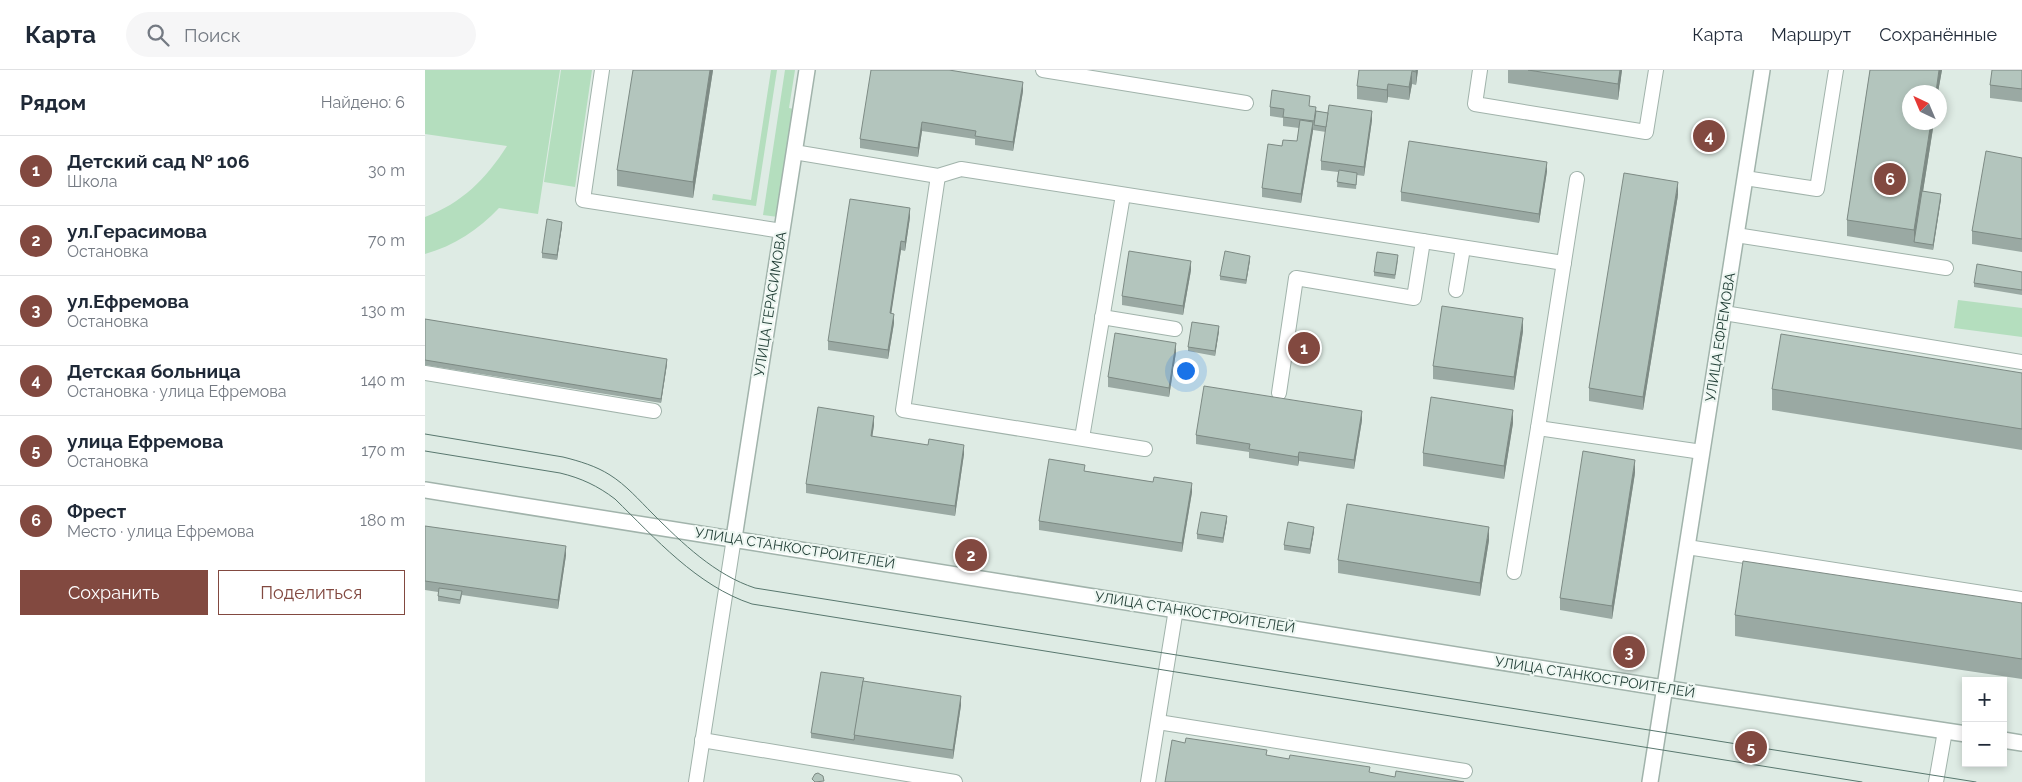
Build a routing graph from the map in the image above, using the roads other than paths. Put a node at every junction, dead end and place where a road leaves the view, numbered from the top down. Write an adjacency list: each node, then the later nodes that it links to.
1 (602, 70): 14 (lane)
2 (807, 70): 9 (street, УЛИЦА ГЕРАСИМОВА)
3 (1043, 70): 8 (lane)
4 (1480, 70): 5 (lane)
5 (1655, 70)
6 (1762, 70): 11 (street, УЛИЦА ЕФРЕМОВА)
7 (1836, 70): 11 (lane)
8 (1246, 103)
9 (794, 152): 10 (lane); 14 (street, УЛИЦА ГЕРАСИМОВА)
10 (938, 176): 13 (lane); 29 (lane)
11 (1745, 178): 15 (street, УЛИЦА ЕФРЕМОВА)
12 (1577, 179): 18 (lane)
13 (1123, 195): 16 (lane); 22 (lane)
14 (781, 231): 33 (street, УЛИЦА ГЕРАСИМОВА)
15 (1736, 235): 19 (lane); 21 (street, УЛИЦА ЕФРЕМОВА)
16 (1423, 241): 17 (lane); 26 (lane)
17 (1463, 248): 18 (lane); 20 (lane)
18 (1564, 263): 28 (lane)
19 (1946, 268)
20 (1457, 290)
21 (1724, 313): 24 (lane); 31 (street, УЛИЦА ЕФРЕМОВА)
22 (1102, 317): 23 (lane); 29 (lane)
23 (1175, 329)
24 (2022, 362)
25 (425, 374): 27 (lane)
26 (1279, 393)
27 (654, 411)
28 (1538, 428): 31 (lane); 35 (lane)
29 (1082, 438): 30 (lane)
30 (1145, 449)
31 (1702, 452): 34 (street, УЛИЦА ЕФРЕМОВА)
32 (425, 490): 33 (street, УЛИЦА СТАНКОСТРОИТЕЛЕЙ)
33 (734, 538): 37 (street, УЛИЦА СТАНКОСТРОИТЕЛЕЙ); 42 (lane)
34 (1687, 547): 36 (lane); 38 (street, УЛИЦА ЕФРЕМОВА)
35 (1514, 572)
36 (2022, 599)
37 (1176, 609): 38 (street, УЛИЦА СТАНКОСТРОИТЕЛЕЙ); 39 (lane)
38 (1665, 688): 40 (street, УЛИЦА СТАНКОСТРОИТЕЛЕЙ); 49 (street, УЛИЦА ЕФРЕМОВА)
39 (1158, 722): 45 (lane); 48 (lane)
40 (1945, 731): 41 (street, УЛИЦА СТАНКОСТРОИТЕЛЕЙ); 50 (lane)
41 (1962, 733)
42 (702, 740): 46 (lane); 47 (lane)
43 (2007, 741): 44 (street)
44 (2022, 743)
45 (1465, 771)
46 (696, 782)
47 (955, 782)
48 (1148, 782)
49 (1649, 782)
50 (1936, 782)

